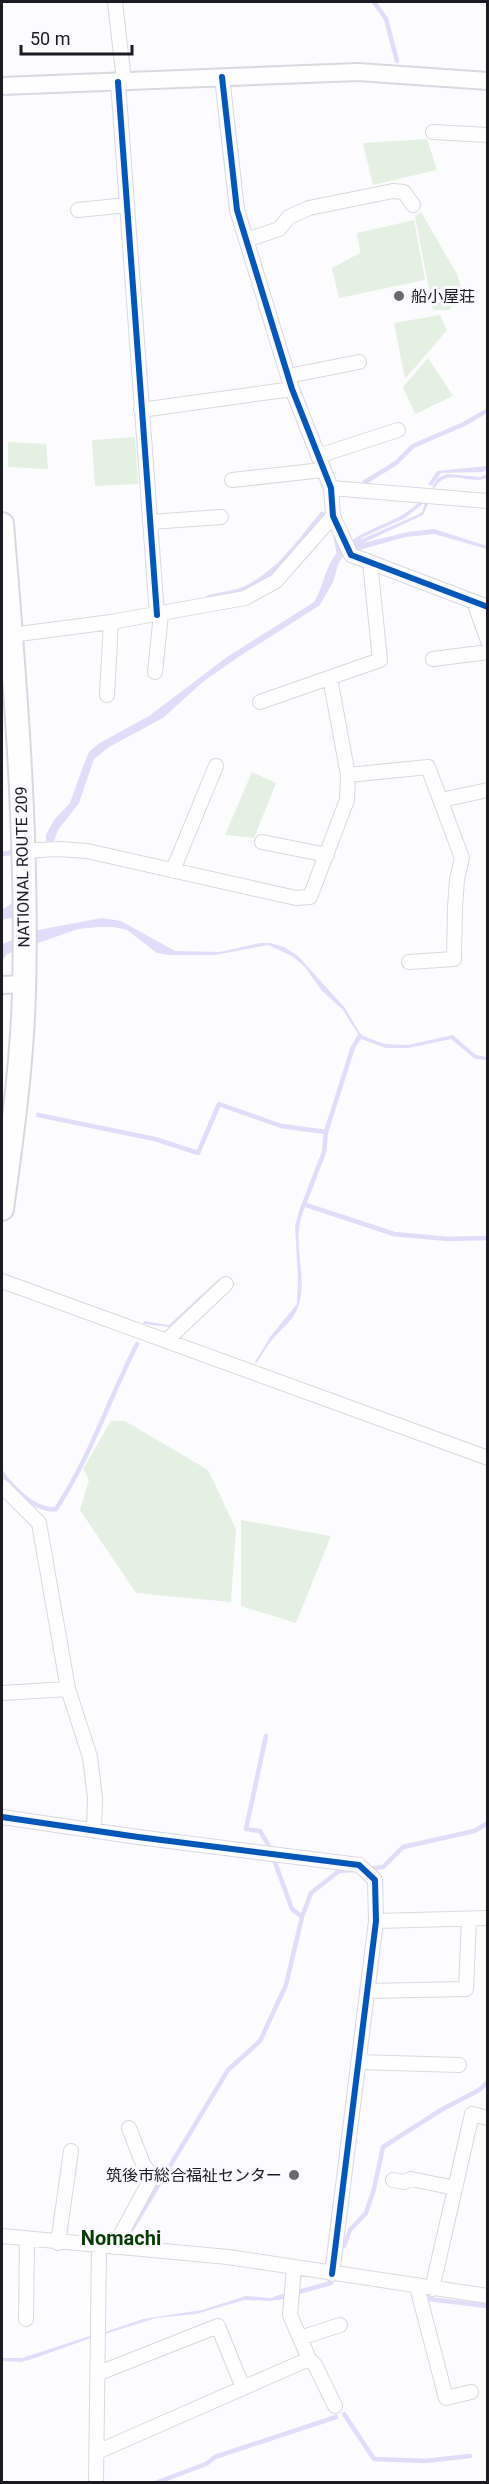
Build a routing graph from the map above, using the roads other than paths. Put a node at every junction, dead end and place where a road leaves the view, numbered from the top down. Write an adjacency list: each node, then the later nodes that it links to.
1 (115, 2): 3 (street)
2 (222, 77): 3 (street); 4 (street); 11 (street)
3 (121, 81): 5 (street); 8 (street)
4 (488, 81)
5 (2, 86)
6 (433, 132): 7 (street)
7 (488, 135)
8 (127, 205): 10 (street); 14 (street)
9 (413, 205): 11 (street)
10 (78, 210)
11 (246, 240): 13 (street)
12 (359, 362): 13 (street)
13 (290, 382): 14 (street); 16 (street)
14 (141, 410): 23 (street)
15 (398, 430): 16 (street)
16 (318, 456): 17 (street)
17 (323, 470): 18 (street); 19 (street)
18 (232, 480)
19 (331, 488): 20 (street); 21 (street)
20 (488, 501)
21 (333, 516): 25 (street); 27 (street)
22 (221, 517): 23 (street)
23 (150, 522): 27 (street)
24 (2, 524): 29 (highway, NATIONAL ROUTE 209)
25 (370, 561): 26 (street); 34 (street)
26 (481, 604): 30 (street)
27 (159, 615): 28 (street); 33 (street)
28 (111, 622): 29 (street); 35 (street)
29 (8, 640): 42 (highway, NATIONAL ROUTE 209)
30 (488, 640)
31 (488, 652): 32 (street)
32 (433, 659)
33 (155, 672)
34 (330, 678): 36 (street); 38 (street)
35 (107, 695)
36 (260, 702)
37 (216, 766): 44 (street)
38 (348, 775): 40 (street); 43 (street)
39 (488, 790): 40 (street)
40 (441, 800): 45 (street)
41 (262, 842): 43 (street)
42 (23, 851): 44 (street); 46 (highway, NATIONAL ROUTE 209)
43 (327, 855): 44 (street)
44 (173, 870)
45 (410, 962)
46 (24, 984): 47 (street); 48 (highway, NATIONAL ROUTE 209)
47 (2, 985)
48 (2, 1209)
49 (2, 1281): 51 (street)
50 (226, 1284): 51 (street)
51 (166, 1341): 52 (street)
52 (488, 1458)
53 (2, 1486): 54 (street)
54 (68, 1689): 55 (street); 57 (street)
55 (2, 1693)
56 (2, 1817): 57 (street)
57 (94, 1830): 60 (street)
58 (488, 1918): 59 (street)
59 (469, 1919): 60 (street); 61 (street)
60 (376, 1921): 61 (street)
61 (367, 1991): 62 (street)
62 (358, 2062): 63 (street); 75 (street)
63 (459, 2065)
64 (488, 2118): 68 (street)
65 (129, 2128): 73 (street)
66 (71, 2151): 71 (street)
67 (393, 2180): 68 (street)
68 (455, 2188): 77 (street)
69 (2, 2236): 70 (street)
70 (27, 2240): 71 (street); 79 (street)
71 (58, 2243): 72 (street)
72 (99, 2246): 73 (street); 83 (street)
73 (114, 2247): 74 (street)
74 (294, 2268): 75 (street); 81 (street)
75 (332, 2274): 76 (street)
76 (417, 2287): 77 (street); 85 (street)
77 (432, 2289): 78 (street)
78 (488, 2296)
79 (26, 2319)
80 (340, 2325): 81 (street)
81 (300, 2338): 82 (street)
82 (309, 2358): 84 (street); 86 (street)
83 (99, 2373): 84 (street); 87 (street)
84 (243, 2388): 87 (street)
85 (471, 2392)
86 (335, 2406)
87 (98, 2452): 88 (street)
88 (96, 2482)

